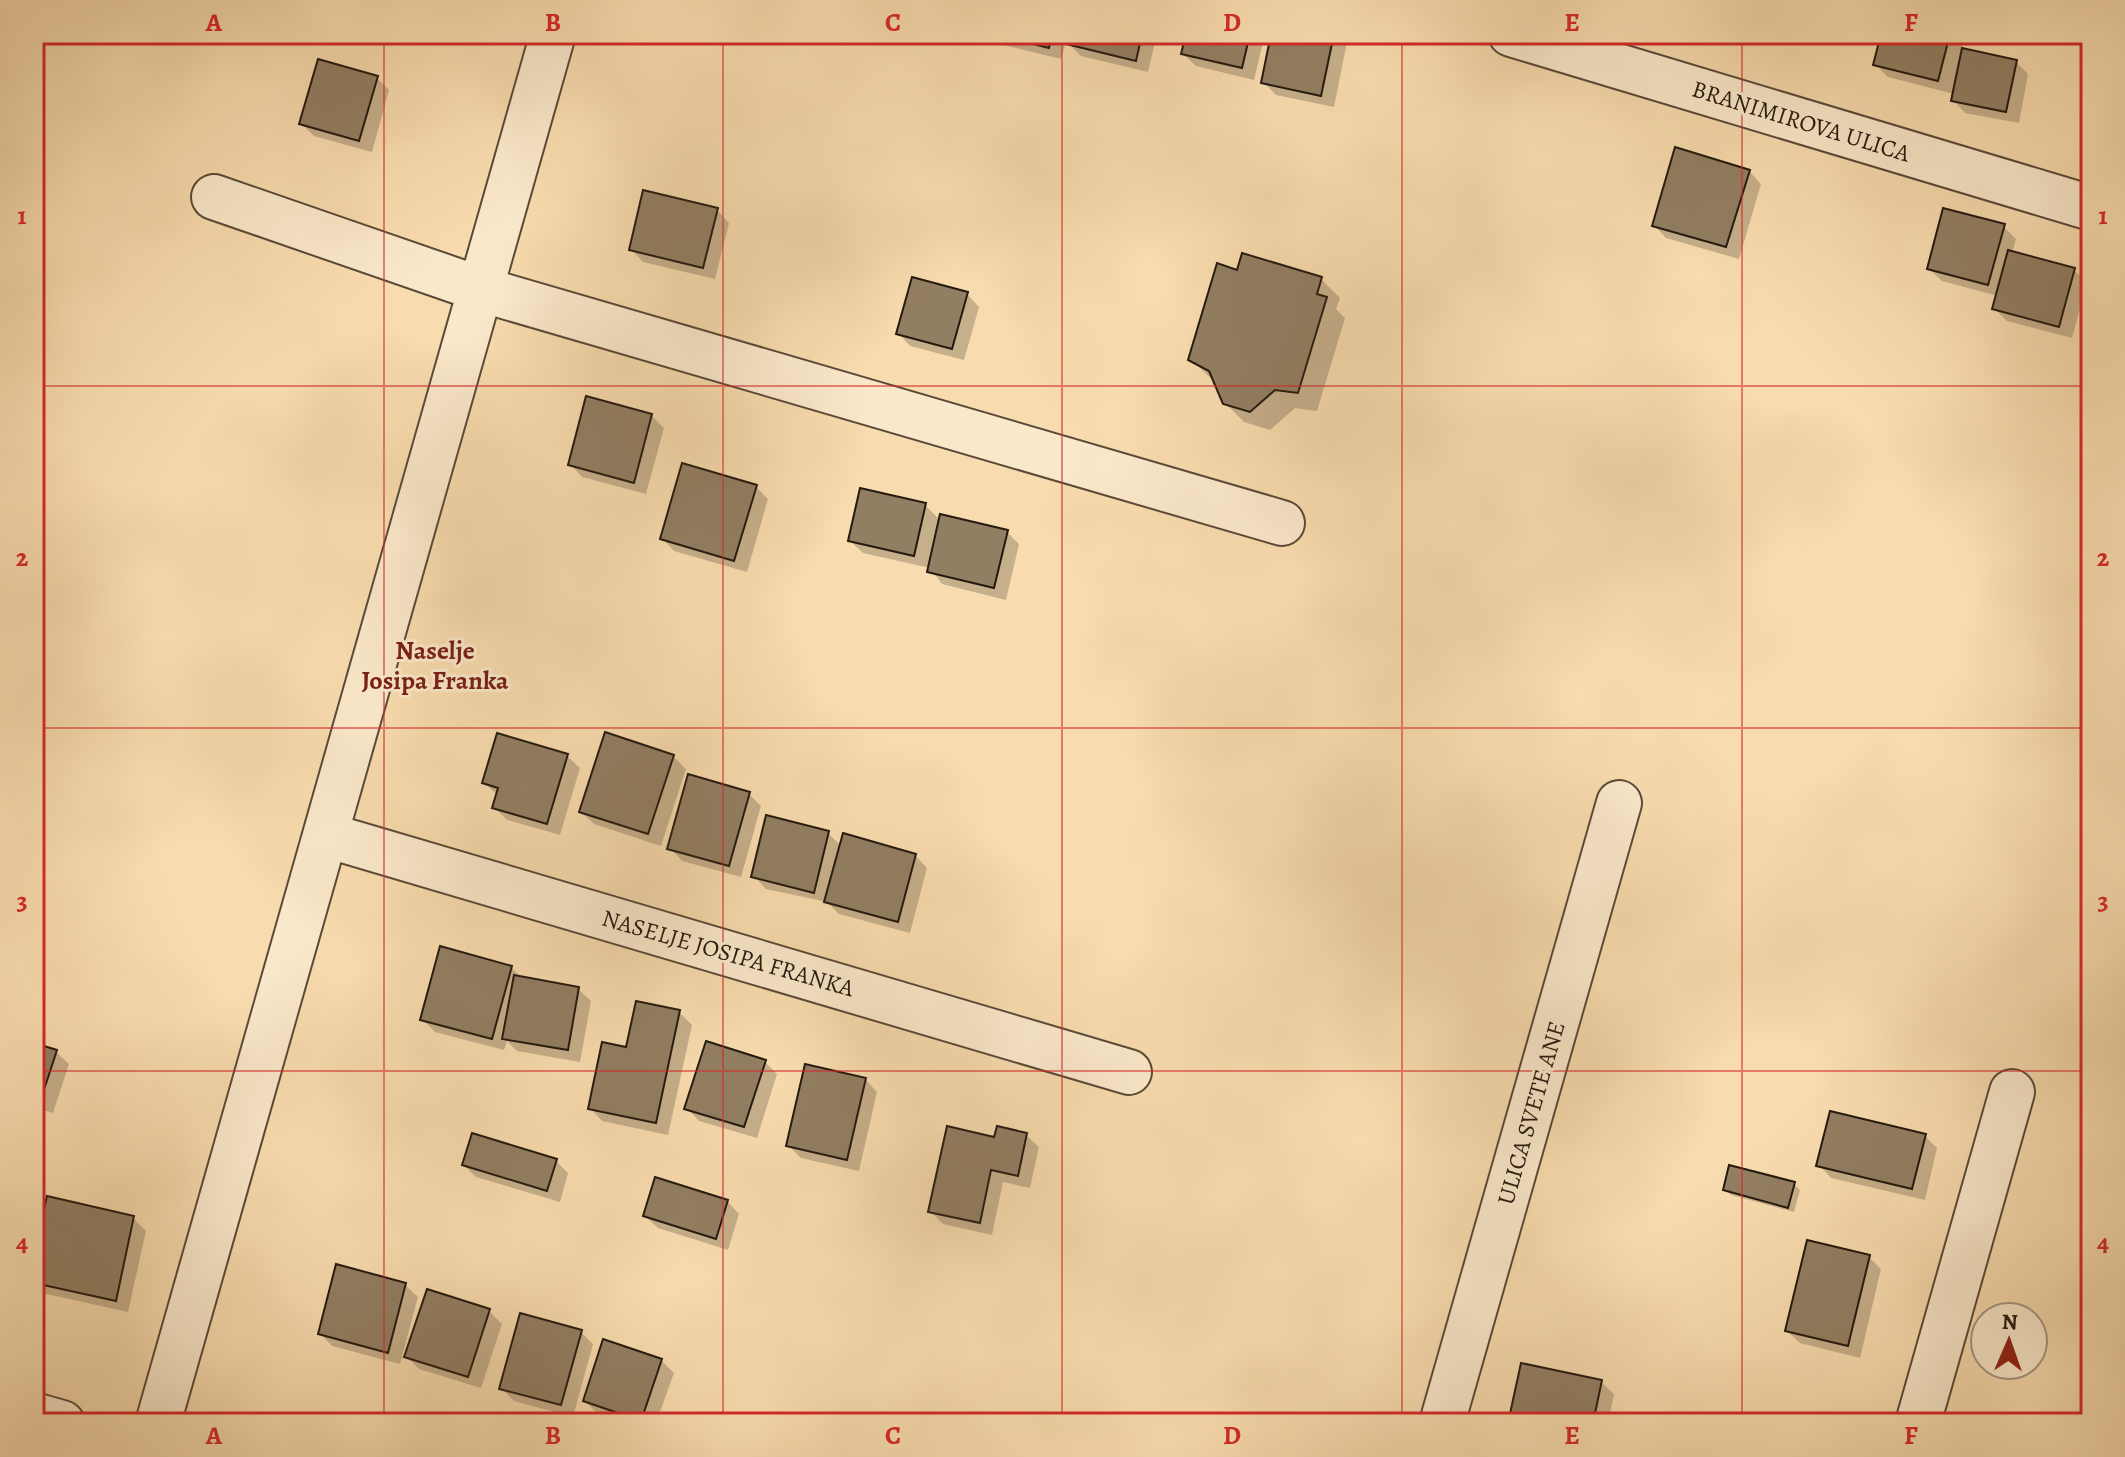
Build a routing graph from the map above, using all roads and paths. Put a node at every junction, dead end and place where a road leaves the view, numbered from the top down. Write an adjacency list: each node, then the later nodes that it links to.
1 (553, 34): 5 (street)
2 (1511, 34): 4 (street, BRANIMIROVA ULICA)
3 (214, 197): 5 (street)
4 (2091, 208)
5 (480, 289): 6 (street); 8 (street)
6 (1282, 523)
7 (1619, 803): 14 (street, ULICA SVETE ANE)
8 (326, 835): 9 (street, NASELJE JOSIPA FRANKA); 13 (street)
9 (1129, 1072)
10 (2012, 1092): 15 (street)
11 (34, 1415): 12 (street)
12 (62, 1423)
13 (158, 1423)
14 (1442, 1423)
15 (1918, 1423)

